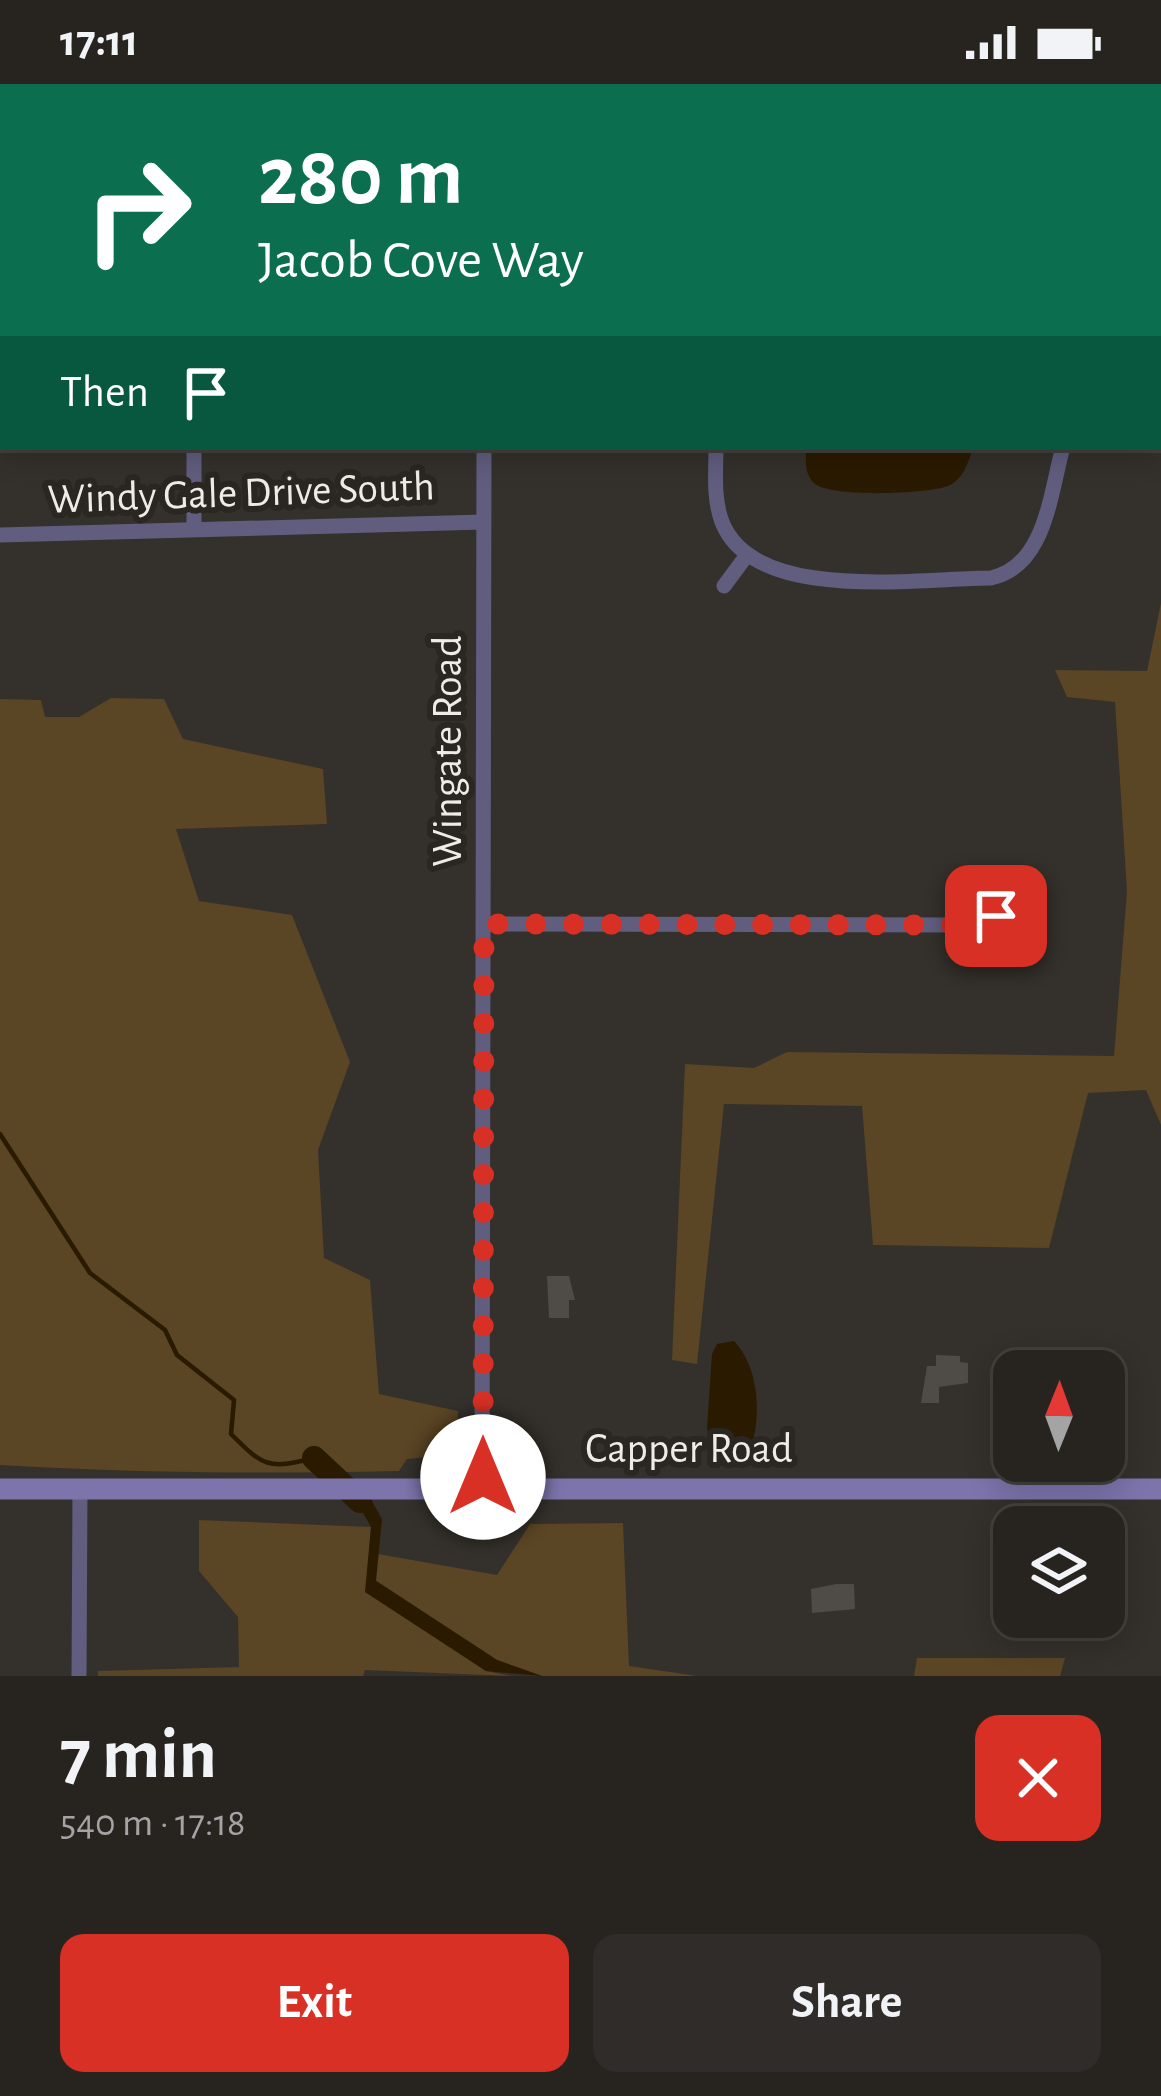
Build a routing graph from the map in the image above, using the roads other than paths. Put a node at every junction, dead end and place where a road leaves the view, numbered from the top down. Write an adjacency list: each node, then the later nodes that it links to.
1 (194, 450): 6 (street)
2 (484, 450): 5 (street, Wingate Road)
3 (716, 450): 8 (street)
4 (1062, 450): 8 (street)
5 (484, 522): 6 (street, Windy Gale Drive South); 11 (street, Wingate Road)
6 (194, 530): 7 (street, Windy Gale Drive South)
7 (0, 535)
8 (747, 555): 9 (street)
9 (724, 586)
10 (996, 916): 11 (street)
11 (484, 924): 12 (street, Wingate Road)
12 (482, 1488): 14 (street, Capper Road); 15 (street, Capper Road)
13 (0, 1489): 14 (street, Capper Road)
14 (80, 1489): 16 (street)
15 (1161, 1489)
16 (79, 1676)

